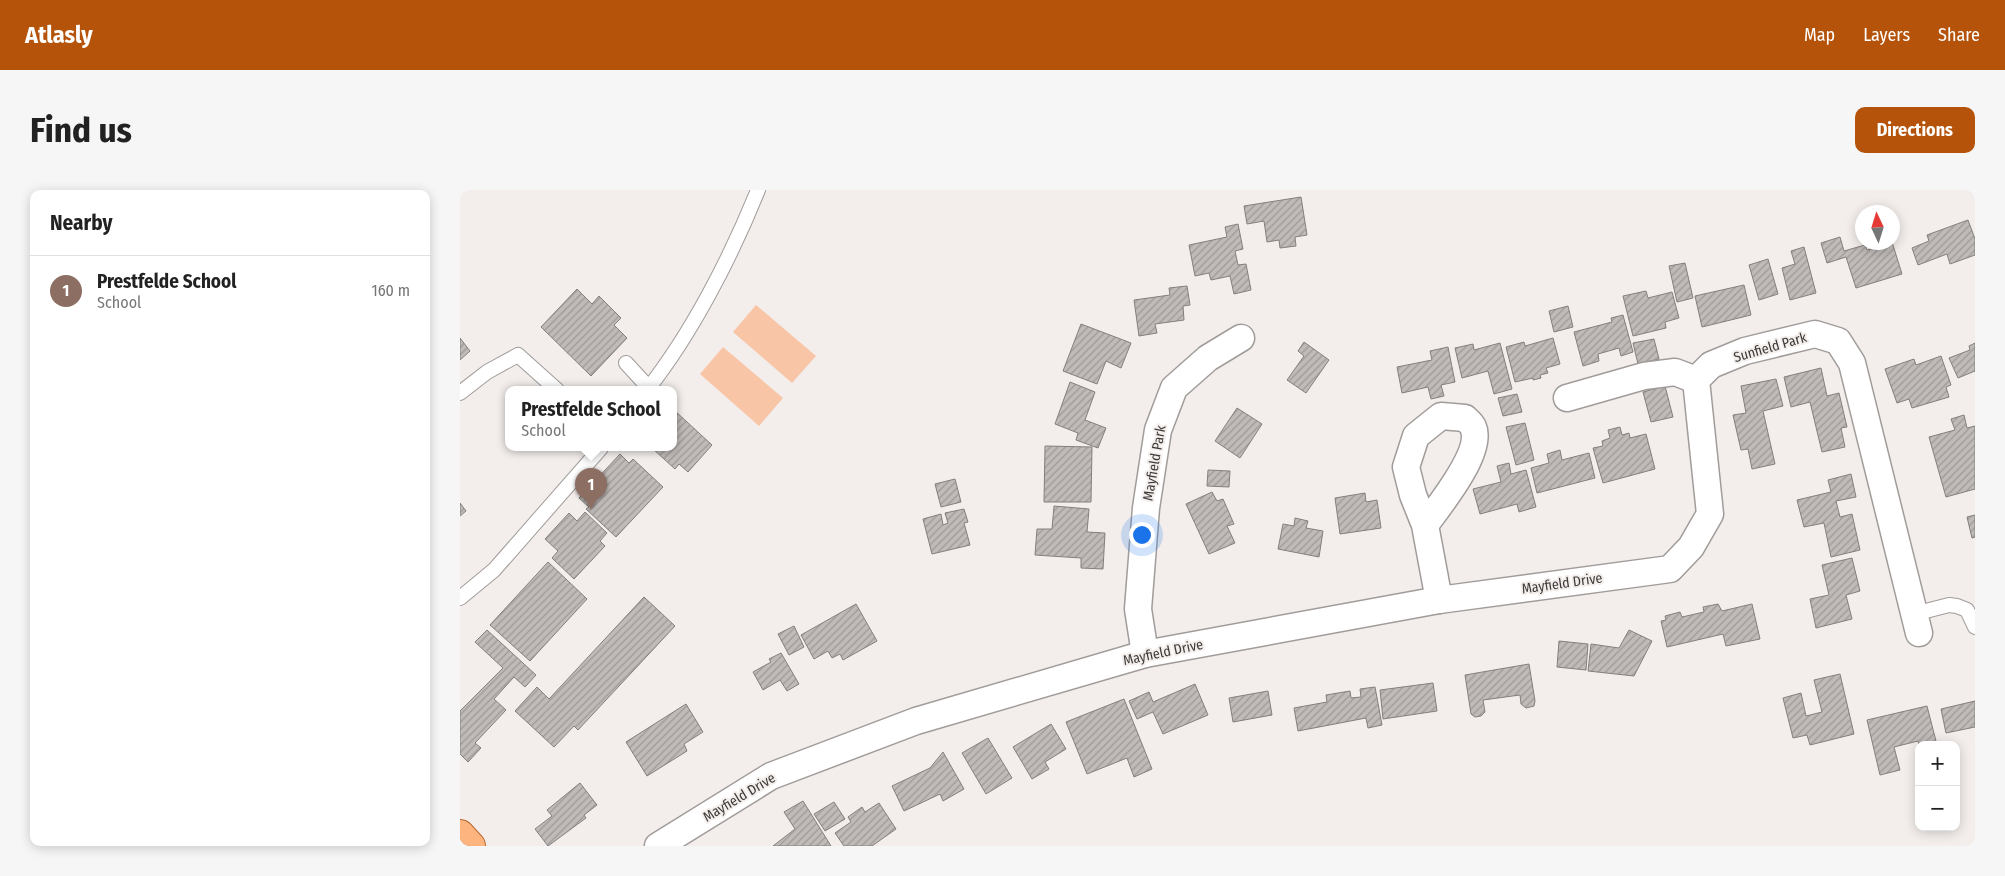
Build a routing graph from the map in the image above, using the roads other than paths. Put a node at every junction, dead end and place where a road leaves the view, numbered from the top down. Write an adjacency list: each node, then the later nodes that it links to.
1 (758, 190): 7 (lane)
2 (1241, 338): 16 (street, Mayfield Park)
3 (626, 363): 6 (lane)
4 (1696, 380): 9 (street); 13 (street, Mayfield Drive); 14 (street, Sunfield Park)
5 (553, 386): 8 (lane)
6 (645, 386)
7 (650, 386)
8 (460, 392)
9 (1567, 398)
10 (598, 451): 12 (lane)
11 (1425, 525): 13 (street)
12 (460, 598)
13 (1440, 600): 16 (street, Mayfield Drive)
14 (1917, 623): 15 (lane)
15 (1975, 627)
16 (1145, 654): 19 (street, Mayfield Drive)
17 (460, 834): 18 (main road)
18 (471, 846)
19 (658, 846)

